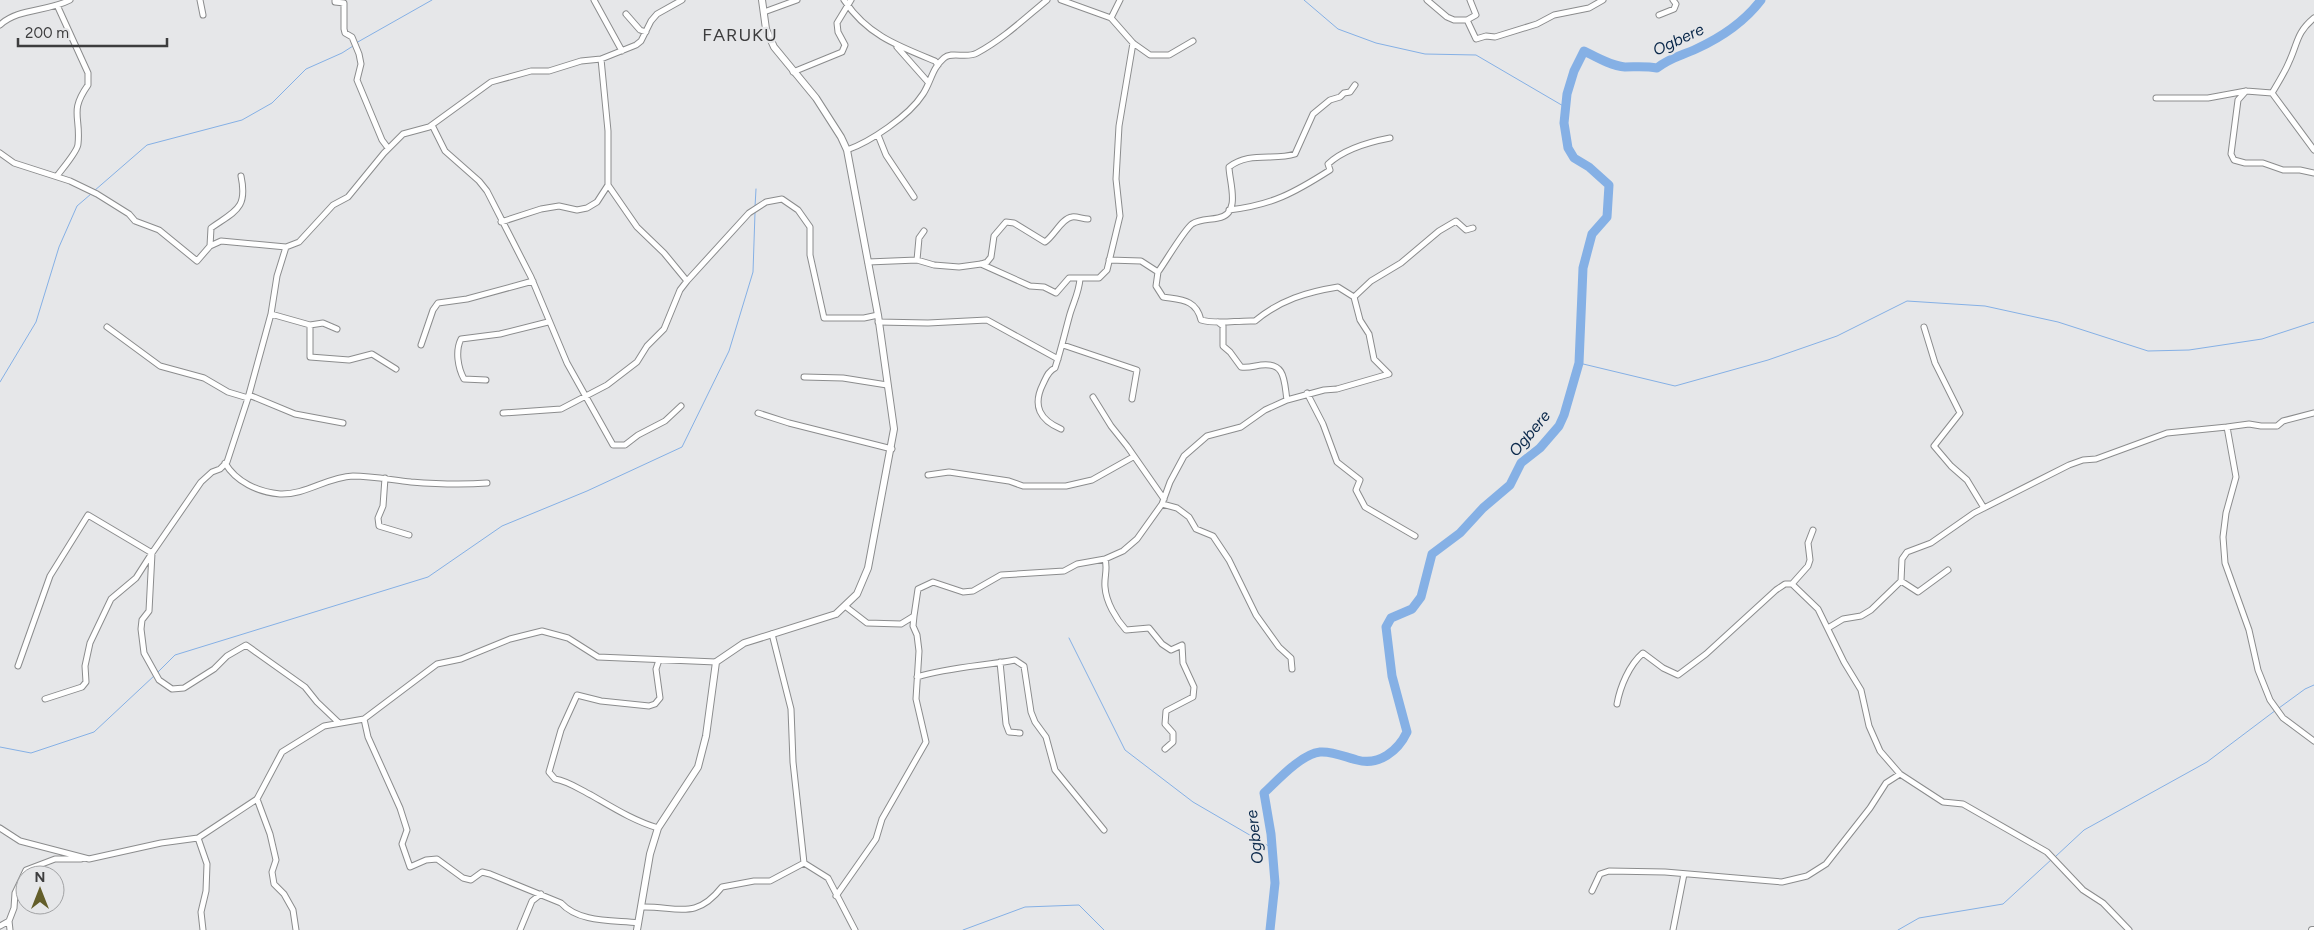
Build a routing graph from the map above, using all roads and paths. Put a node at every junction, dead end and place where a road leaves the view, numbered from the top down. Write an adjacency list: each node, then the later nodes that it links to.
1 (70, 0): 17 (street)
2 (200, 0): 21 (street)
3 (335, 0): 43 (street)
4 (594, 0): 31 (street)
5 (682, 0): 27 (street)
6 (762, 0): 19 (street)
7 (796, 0): 19 (street)
8 (844, 0): 18 (street)
9 (851, 0): 18 (street)
10 (1047, 0): 33 (street)
11 (1060, 0): 23 (street)
12 (1120, 0): 23 (street)
13 (1428, 0): 25 (street)
14 (1470, 0): 25 (street)
15 (1603, 0): 25 (street)
16 (1673, 0): 22 (street)
17 (58, 5): 26 (street); 48 (street)
18 (848, 6): 30 (street); 34 (street)
19 (764, 12): 34 (street)
20 (626, 14): 27 (street)
21 (203, 15)
22 (1659, 15)
23 (1110, 18): 29 (street)
24 (2314, 18): 38 (street)
25 (1467, 20)
26 (0, 25)
27 (646, 32): 31 (street)
28 (1193, 41): 29 (street)
29 (1133, 43): 60 (street)
30 (897, 46): 33 (street); 35 (street)
31 (622, 51): 32 (street)
32 (600, 59): 40 (street); 50 (street)
33 (938, 65): 35 (street)
34 (793, 72): 44 (street)
35 (928, 82): 41 (street)
36 (1355, 84): 52 (street)
37 (2246, 91): 38 (street); 39 (street); 47 (street)
38 (2272, 93): 45 (street)
39 (2156, 98)
40 (432, 125): 43 (street); 54 (street)
41 (878, 135): 44 (street); 51 (street)
42 (1390, 138): 52 (street)
43 (388, 148): 58 (street)
44 (846, 150): 61 (street)
45 (2314, 150)
46 (0, 153): 48 (street)
47 (2314, 173)
48 (57, 176): 57 (street)
49 (241, 176): 57 (street)
50 (608, 186): 54 (street); 65 (street)
51 (914, 197)
52 (1229, 210): 63 (street)
53 (1088, 219): 62 (street)
54 (501, 222): 66 (street)
55 (1473, 228): 67 (street)
56 (924, 231): 59 (street)
57 (210, 246): 58 (street)
58 (286, 247): 68 (street)
59 (917, 260): 61 (street); 62 (street)
60 (1110, 260): 63 (street); 64 (street)
61 (868, 262): 69 (street)
62 (981, 264): 64 (street)
63 (1158, 272): 71 (street)
64 (1080, 279): 77 (street)
65 (687, 281): 69 (street); 85 (street)
66 (533, 282): 70 (street); 76 (street)
67 (1354, 297): 71 (street); 83 (street)
68 (271, 314): 72 (street); 84 (street)
69 (878, 319): 78 (street); 82 (street)
70 (548, 322): 81 (street); 85 (street)
71 (1218, 322): 88 (street)
72 (310, 325): 75 (street); 79 (street)
73 (106, 327): 84 (street)
74 (1924, 327): 103 (street)
75 (338, 329)
76 (421, 345)
77 (1063, 345): 78 (street); 87 (street)
78 (1058, 359): 95 (street)
79 (396, 369)
80 (804, 377): 82 (street)
81 (486, 380)
82 (888, 385): 96 (street)
83 (1307, 393): 88 (street); 106 (street)
84 (248, 396): 93 (street); 98 (street)
85 (585, 397): 89 (street); 90 (street)
86 (1093, 397): 97 (street)
87 (1132, 399)
88 (1287, 400): 102 (street)
89 (682, 406)
90 (503, 413)
91 (758, 413): 96 (street)
92 (2314, 413): 94 (street)
93 (343, 423)
94 (2227, 427): 103 (street); 127 (street)
95 (1061, 429)
96 (892, 450): 112 (street)
97 (1133, 457): 99 (street); 102 (street)
98 (225, 464): 100 (street); 107 (street)
99 (928, 475)
100 (385, 478): 101 (street); 105 (street)
101 (487, 483)
102 (1163, 502): 108 (street); 120 (street)
103 (1984, 508): 110 (street)
104 (1813, 530): 111 (street)
105 (409, 534)
106 (1415, 536)
107 (152, 553): 119 (street); 122 (street); 125 (street)
108 (1105, 559): 113 (street); 128 (street)
109 (1948, 570): 110 (street)
110 (1901, 582): 114 (street)
111 (1792, 584): 114 (street); 123 (street)
112 (845, 606): 113 (street); 115 (street)
113 (914, 616): 121 (street)
114 (1828, 628): 129 (street)
115 (772, 634): 117 (street); 136 (street)
116 (660, 660): 117 (street); 124 (street); 132 (street)
117 (716, 662): 132 (street)
118 (1000, 662): 121 (street); 126 (street); 133 (street)
119 (18, 666)
120 (1292, 669)
121 (917, 677): 140 (street)
122 (45, 699)
123 (1617, 704)
124 (364, 719): 125 (street); 139 (street)
125 (338, 722): 130 (street)
126 (1020, 734)
127 (2314, 742)
128 (1165, 749)
129 (1900, 774): 137 (street); 151 (street)
130 (257, 800): 134 (street); 147 (street)
131 (0, 828): 135 (street)
132 (658, 828): 141 (street)
133 (1104, 830)
134 (198, 838): 135 (street); 146 (street)
135 (89, 859): 142 (street)
136 (804, 863): 140 (street); 141 (street)
137 (1684, 874): 138 (street); 150 (street)
138 (1592, 891)
139 (540, 894): 144 (street); 148 (street)
140 (836, 896): 149 (street)
141 (641, 907): 144 (street)
142 (9, 921): 143 (street); 145 (street)
143 (0, 926)
144 (638, 926)
145 (10, 930)
146 (203, 930)
147 (296, 930)
148 (520, 930)
149 (855, 930)
150 (1673, 930)
151 (2130, 930)

